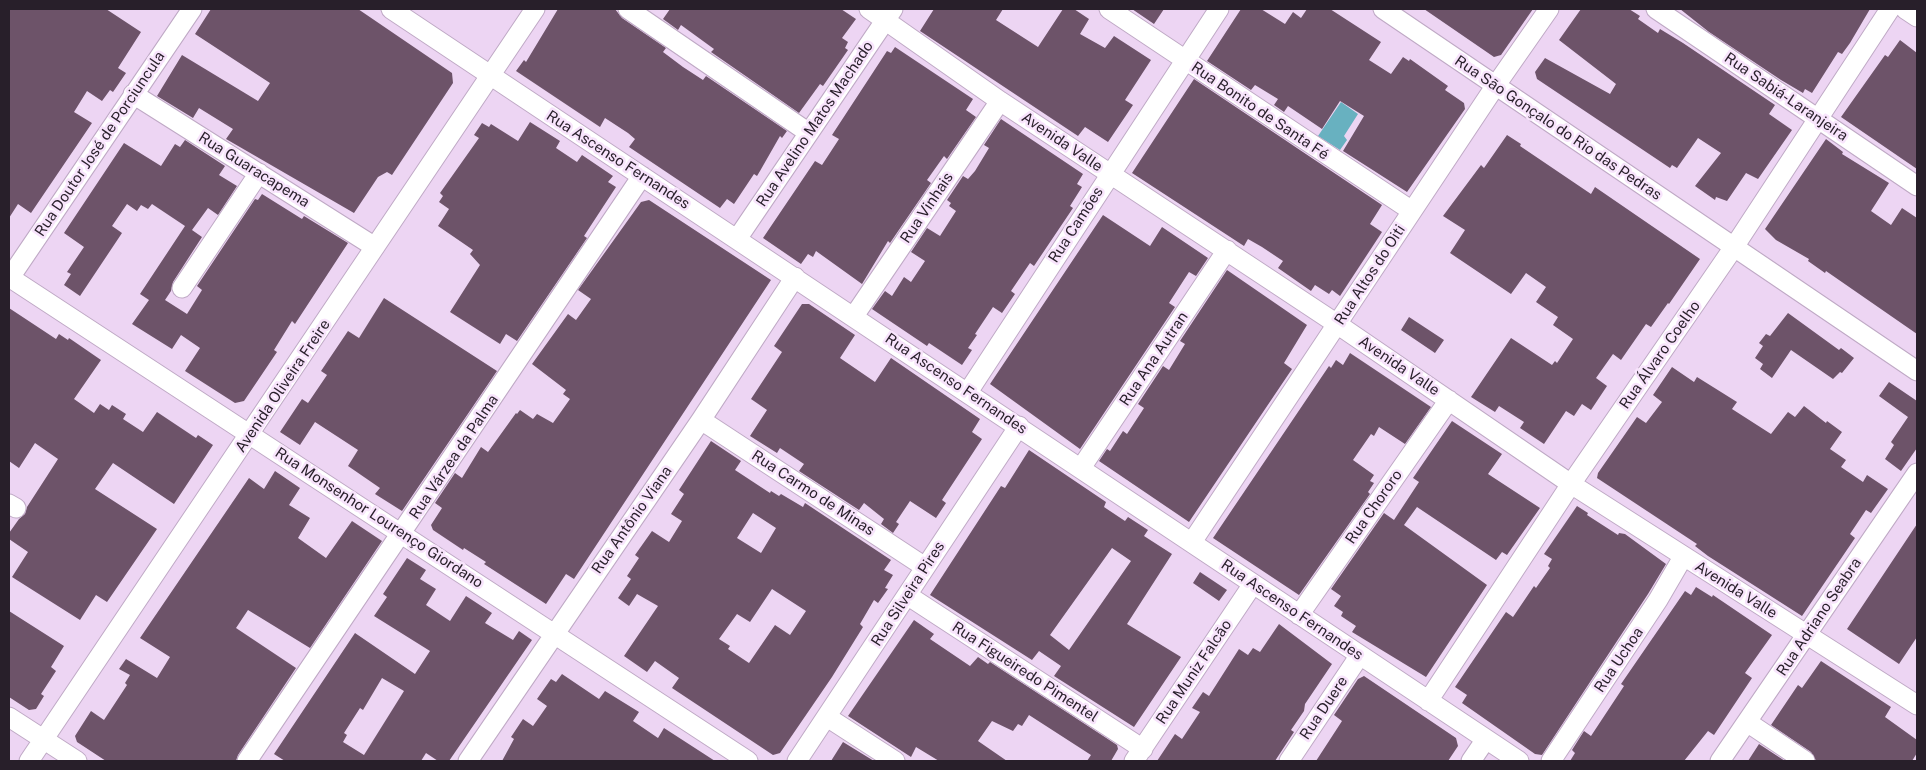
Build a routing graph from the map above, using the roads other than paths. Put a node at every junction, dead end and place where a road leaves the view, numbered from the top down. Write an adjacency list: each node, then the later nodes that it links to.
1 (192, 9): 18 (street, Rua Doutor José de Porciuncula)
2 (391, 9): 16 (street, Rua Ascenso Fernandes)
3 (535, 9): 16 (street, Avenida Oliveira Freire)
4 (628, 9): 21 (street)
5 (868, 9): 13 (street, Avenida Valle)
6 (1109, 9): 15 (street, Rua Bonito de Santa Fé)
7 (1219, 9): 15 (street, Rua Camões)
8 (1383, 9): 17 (street, Rua São Gonçalo do Rio das Pedras)
9 (1549, 9): 17 (street, Rua Altos do Oiti)
10 (1656, 9): 20 (street, Rua Sabiá-Laranjeira)
11 (1890, 9): 20 (street, Rua Álvaro Coelho)
12 (1905, 9): 14 (street)
13 (889, 15): 19 (street, Avenida Valle); 21 (street, Rua Avelino Matos Machado)
14 (1917, 17)
15 (1184, 60): 23 (street, Rua Camões); 26 (street, Rua Bonito de Santa Fé)
16 (490, 75): 24 (street, Rua Ascenso Fernandes); 28 (street, Avenida Oliveira Freire)
17 (1496, 85): 26 (street, Rua Altos do Oiti); 29 (street, Rua São Gonçalo do Rio das Pedras)
18 (133, 94): 22 (street, Rua Guaracapema); 32 (street, Rua Doutor José de Porciuncula)
19 (1000, 100): 23 (street, Avenida Valle); 34 (street, Rua Vinhais)
20 (1818, 118): 25 (street, Rua Sabiá-Laranjeira); 29 (street, Rua Álvaro Coelho)
21 (809, 133): 27 (street, Rua Avelino Matos Machado)
22 (259, 173): 28 (street, Rua Guaracapema); 33 (street)
23 (1109, 174): 30 (street, Avenida Valle); 37 (street, Rua Camões)
24 (642, 176): 27 (street, Rua Ascenso Fernandes); 45 (street, Rua Várzea da Palma)
25 (1917, 186)
26 (1412, 211): 35 (street, Rua Altos do Oiti)
27 (737, 239): 31 (street, Rua Ascenso Fernandes)
28 (375, 247): 41 (street, Avenida Oliveira Freire)
29 (1734, 247): 36 (street, Rua São Gonçalo do Rio das Pedras); 44 (street, Rua Álvaro Coelho)
30 (1227, 250): 35 (street, Avenida Valle); 42 (street, Rua Ana Autran)
31 (795, 277): 34 (street, Rua Ascenso Fernandes); 39 (street, Rua Antônio Viana)
32 (9, 278): 41 (street, Rua Monsenhor Lourenço Giordano)
33 (182, 288)
34 (854, 316): 37 (street, Rua Ascenso Fernandes)
35 (1337, 324): 38 (street, Avenida Valle); 46 (street, Rua Altos do Oiti)
36 (1917, 371)
37 (968, 392): 40 (street, Rua Ascenso Fernandes)
38 (1449, 400): 44 (street, Avenida Valle); 51 (street, Rua Chororo)
39 (701, 420): 48 (street, Rua Carmo de Minas); 52 (street, Rua Antônio Viana)
40 (1019, 426): 42 (street, Rua Ascenso Fernandes); 48 (street, Rua Silveira Pires)
41 (251, 434): 45 (street, Rua Monsenhor Lourenço Giordano); 60 (street, Avenida Oliveira Freire)
42 (1081, 468): 46 (street, Rua Ascenso Fernandes)
43 (1917, 473): 53 (street, Rua Adriano Seabra)
44 (1571, 484): 47 (street, Avenida Valle); 55 (street, Rua Álvaro Coelho)
45 (402, 532): 52 (street, Rua Monsenhor Lourenço Giordano); 65 (street, Rua Várzea da Palma)
46 (1192, 542): 49 (street, Rua Ascenso Fernandes)
47 (1683, 557): 53 (street, Avenida Valle); 73 (street, Rua Uchoa)
48 (925, 567): 50 (street, Rua Silveira Pires)
49 (1253, 584): 51 (street, Rua Ascenso Fernandes); 62 (street, Rua Muniz Falcão)
50 (907, 595): 58 (street, Rua Silveira Pires); 62 (street, Rua Figueiredo Pimentel)
51 (1299, 615): 54 (street, Rua Ascenso Fernandes)
52 (554, 634): 66 (street, Rua Antônio Viana); 67 (street, Rua Monsenhor Lourenço Giordano)
53 (1807, 635): 56 (street, Avenida Valle); 59 (street, Rua Adriano Seabra)
54 (1360, 655): 55 (street, Rua Ascenso Fernandes); 70 (street, Rua Duere)
55 (1428, 701): 61 (street, Rua Ascenso Fernandes)
56 (1917, 705)
57 (9, 717): 60 (street)
58 (827, 717): 68 (street, Rua Silveira Pires); 69 (street)
59 (1747, 722): 74 (street, Rua Adriano Seabra); 75 (street)
60 (44, 739): 63 (street, Avenida Oliveira Freire); 64 (street)
61 (1486, 739): 71 (street); 72 (street, Rua Ascenso Fernandes)
62 (1139, 755)
63 (29, 761)
64 (77, 761)
65 (247, 761)
66 (468, 761)
67 (748, 761)
68 (797, 761)
69 (895, 761)
70 (1289, 761)
71 (1471, 761)
72 (1519, 761)
73 (1551, 761)
74 (1720, 761)
75 (1805, 761)

